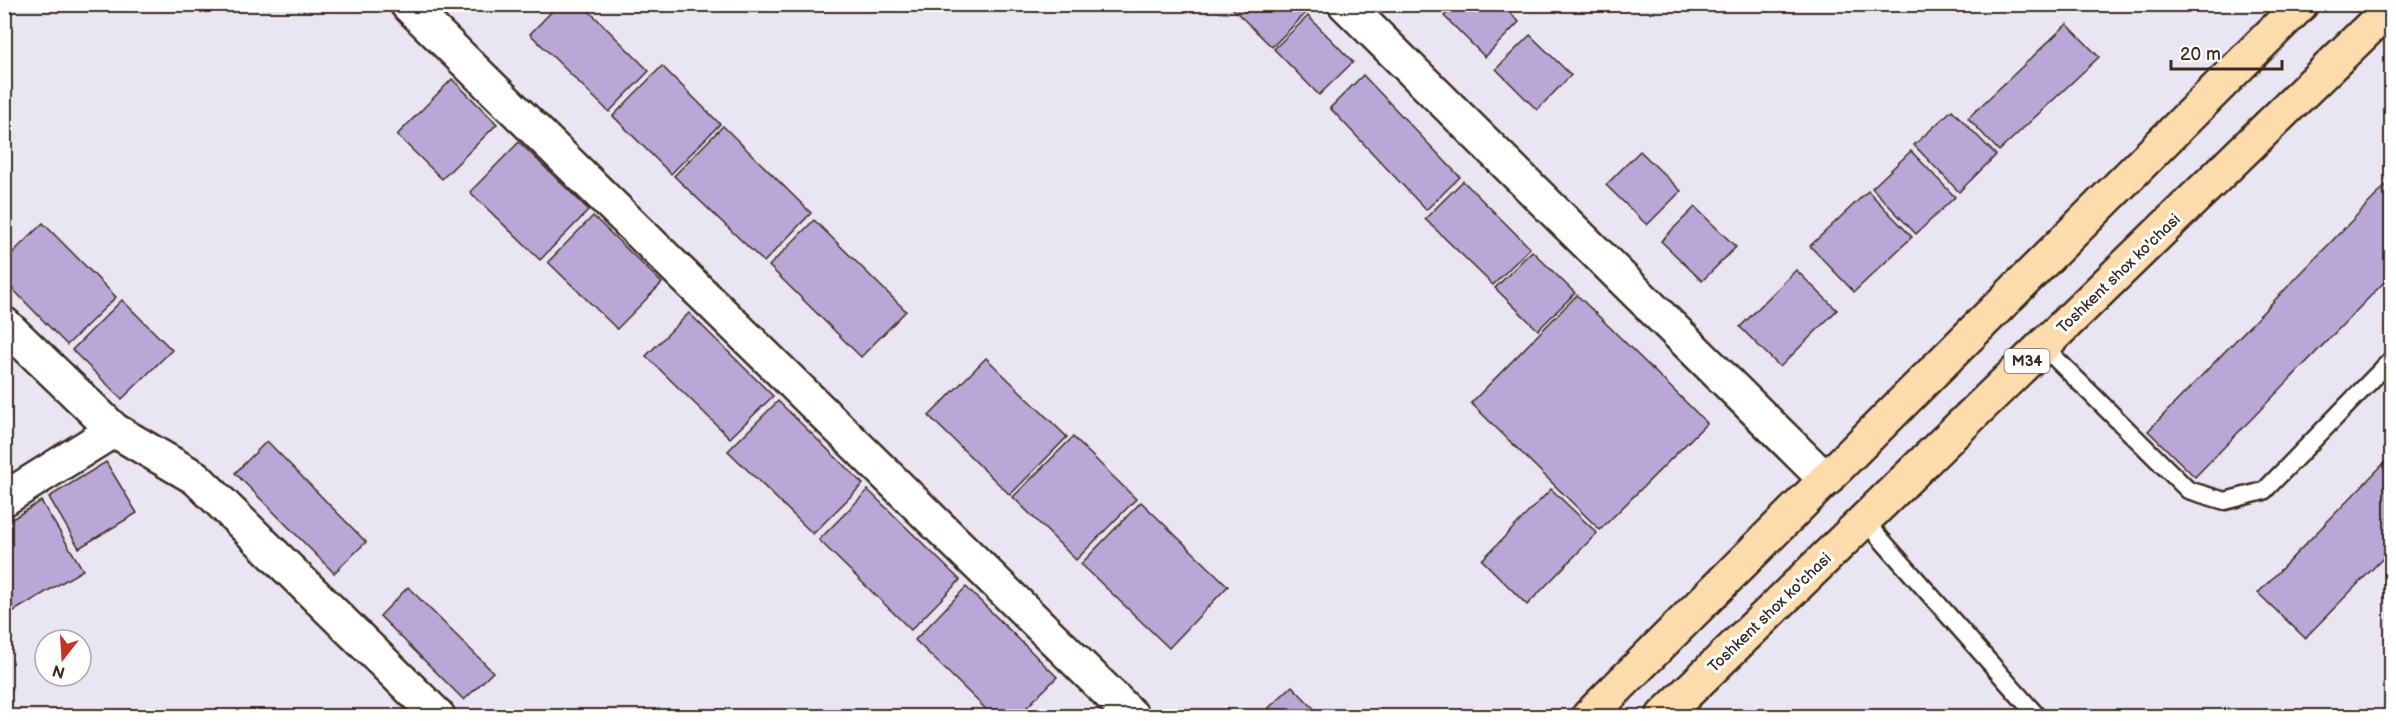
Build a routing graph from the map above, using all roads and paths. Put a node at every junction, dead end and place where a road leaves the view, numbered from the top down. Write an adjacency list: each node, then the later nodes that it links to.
1 (407, 4): 13 (street)
2 (1345, 4): 9 (street)
3 (2301, 4): 9 (main road)
4 (2391, 6): 6 (main road, Toshkent shox ko'chasi / M34)
5 (4, 324): 8 (street)
6 (2043, 346): 7 (lane); 11 (main road, Toshkent shox ko'chasi / M34)
7 (2391, 359)
8 (114, 430): 10 (street); 12 (street)
9 (1826, 480): 14 (main road)
10 (4, 500)
11 (1864, 520): 15 (main road, Toshkent shox ko'chasi / M34); 16 (lane)
12 (438, 717)
13 (1132, 717)
14 (1589, 717)
15 (1663, 717)
16 (2037, 717)

